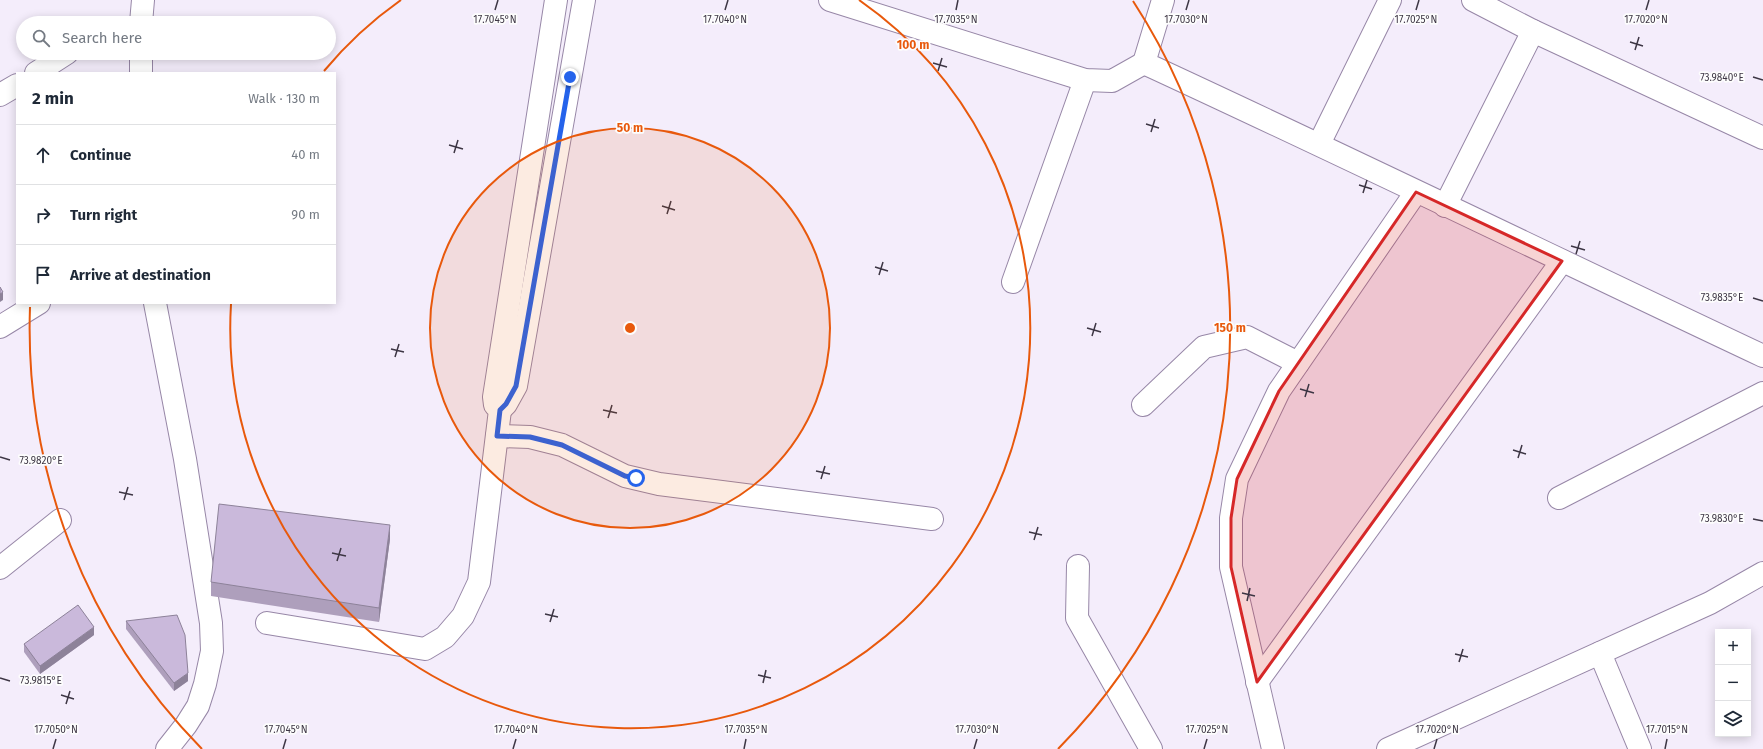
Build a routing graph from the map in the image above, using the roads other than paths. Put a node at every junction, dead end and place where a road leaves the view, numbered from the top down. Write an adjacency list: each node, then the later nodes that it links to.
1 (556, 0): 29 (street)
2 (584, 0): 29 (street)
3 (830, 0): 13 (street)
4 (1163, 0): 10 (street)
5 (1390, 0): 17 (street)
6 (1473, 0): 7 (street)
7 (1532, 31): 16 (street); 19 (street)
8 (57, 60): 11 (street)
9 (141, 60): 12 (street)
10 (1144, 63): 13 (street); 17 (street)
11 (38, 72)
12 (140, 72)
13 (1086, 80): 21 (street)
14 (16, 86): 15 (street)
15 (0, 95)
16 (1763, 138)
17 (1319, 144): 18 (street)
18 (1416, 192): 19 (street); 26 (street)
19 (1445, 206): 20 (street)
20 (1562, 261): 25 (street); 39 (street)
21 (1013, 282)
22 (37, 304): 24 (street)
23 (155, 304): 40 (street)
24 (0, 327)
25 (1763, 356)
26 (1298, 363): 28 (street); 39 (street)
27 (1763, 394): 31 (street)
28 (1143, 405)
29 (500, 410): 30 (street)
30 (497, 436): 32 (street); 37 (street)
31 (1559, 498)
32 (932, 519)
33 (60, 520): 35 (street)
34 (1078, 566): 41 (street)
35 (0, 568)
36 (1763, 574): 38 (street)
37 (267, 624)
38 (1600, 653): 43 (street); 44 (street)
39 (1258, 682): 42 (street)
40 (168, 749)
41 (1151, 749)
42 (1273, 749)
43 (1388, 749)
44 (1640, 749)

